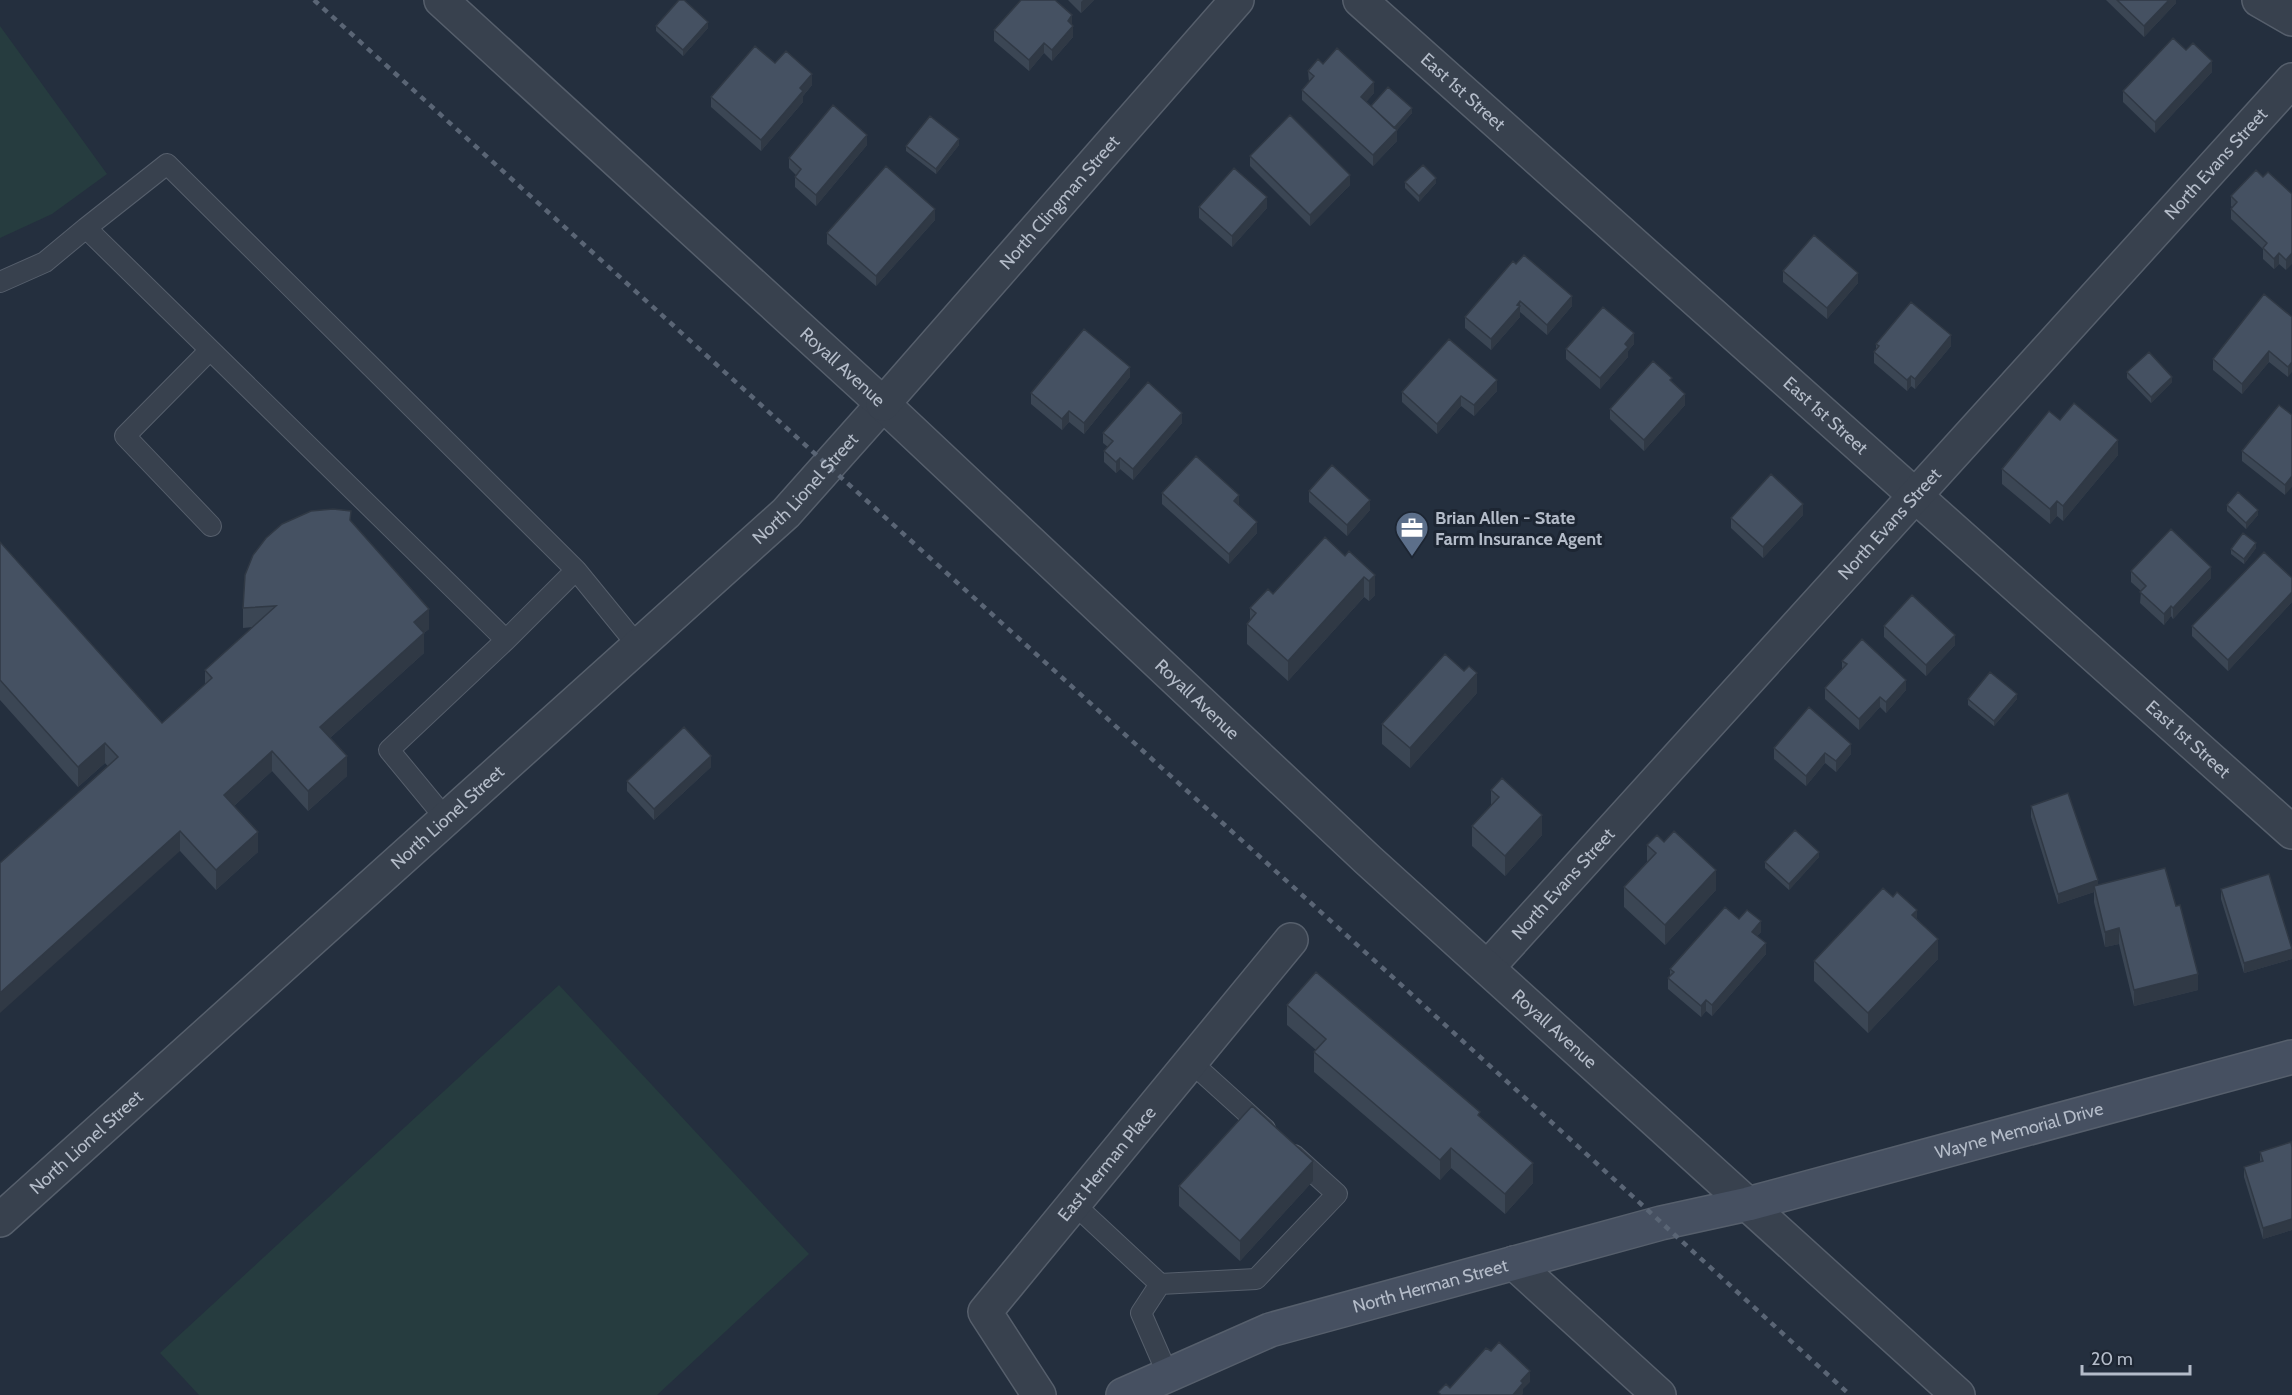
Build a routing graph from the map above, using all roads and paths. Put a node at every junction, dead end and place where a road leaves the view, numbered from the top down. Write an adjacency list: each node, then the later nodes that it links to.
1 (441, 0): 10 (street, Royall Avenue)
2 (1238, 0): 10 (street, North Clingman Street)
3 (1360, 0): 11 (street, East 1st Street)
4 (2259, 0): 5 (street)
5 (2292, 19)
6 (2292, 80): 11 (street, North Evans Street)
7 (86, 228): 8 (lane); 9 (lane); 13 (lane)
8 (0, 282)
9 (210, 350): 12 (lane); 14 (lane)
10 (883, 404): 15 (street, North Lionel Street); 19 (street, Royall Avenue)
11 (1917, 495): 17 (street, East 1st Street); 19 (street, North Evans Street)
12 (211, 526)
13 (576, 570): 14 (lane); 15 (lane)
14 (506, 640): 16 (lane)
15 (638, 646): 16 (street, North Lionel Street)
16 (446, 819): 24 (street, North Lionel Street)
17 (2292, 832)
18 (1291, 940): 21 (street, East Herman Place)
19 (1488, 967): 23 (street, Royall Avenue)
20 (2292, 1057): 23 (main road, Wayne Memorial Drive)
21 (1192, 1062): 22 (street, East Herman Place); 26 (lane)
22 (1074, 1204): 26 (lane); 29 (street, East Herman Place)
23 (1748, 1204): 25 (main road, North Herman Street); 31 (street, Royall Avenue)
24 (0, 1220)
25 (1514, 1263): 27 (main road, North Herman Street); 28 (street)
26 (1160, 1284): 27 (lane)
27 (1168, 1375): 30 (main road, North Herman Street)
28 (1646, 1391)
29 (1039, 1395)
30 (1123, 1395)
31 (1958, 1395)

